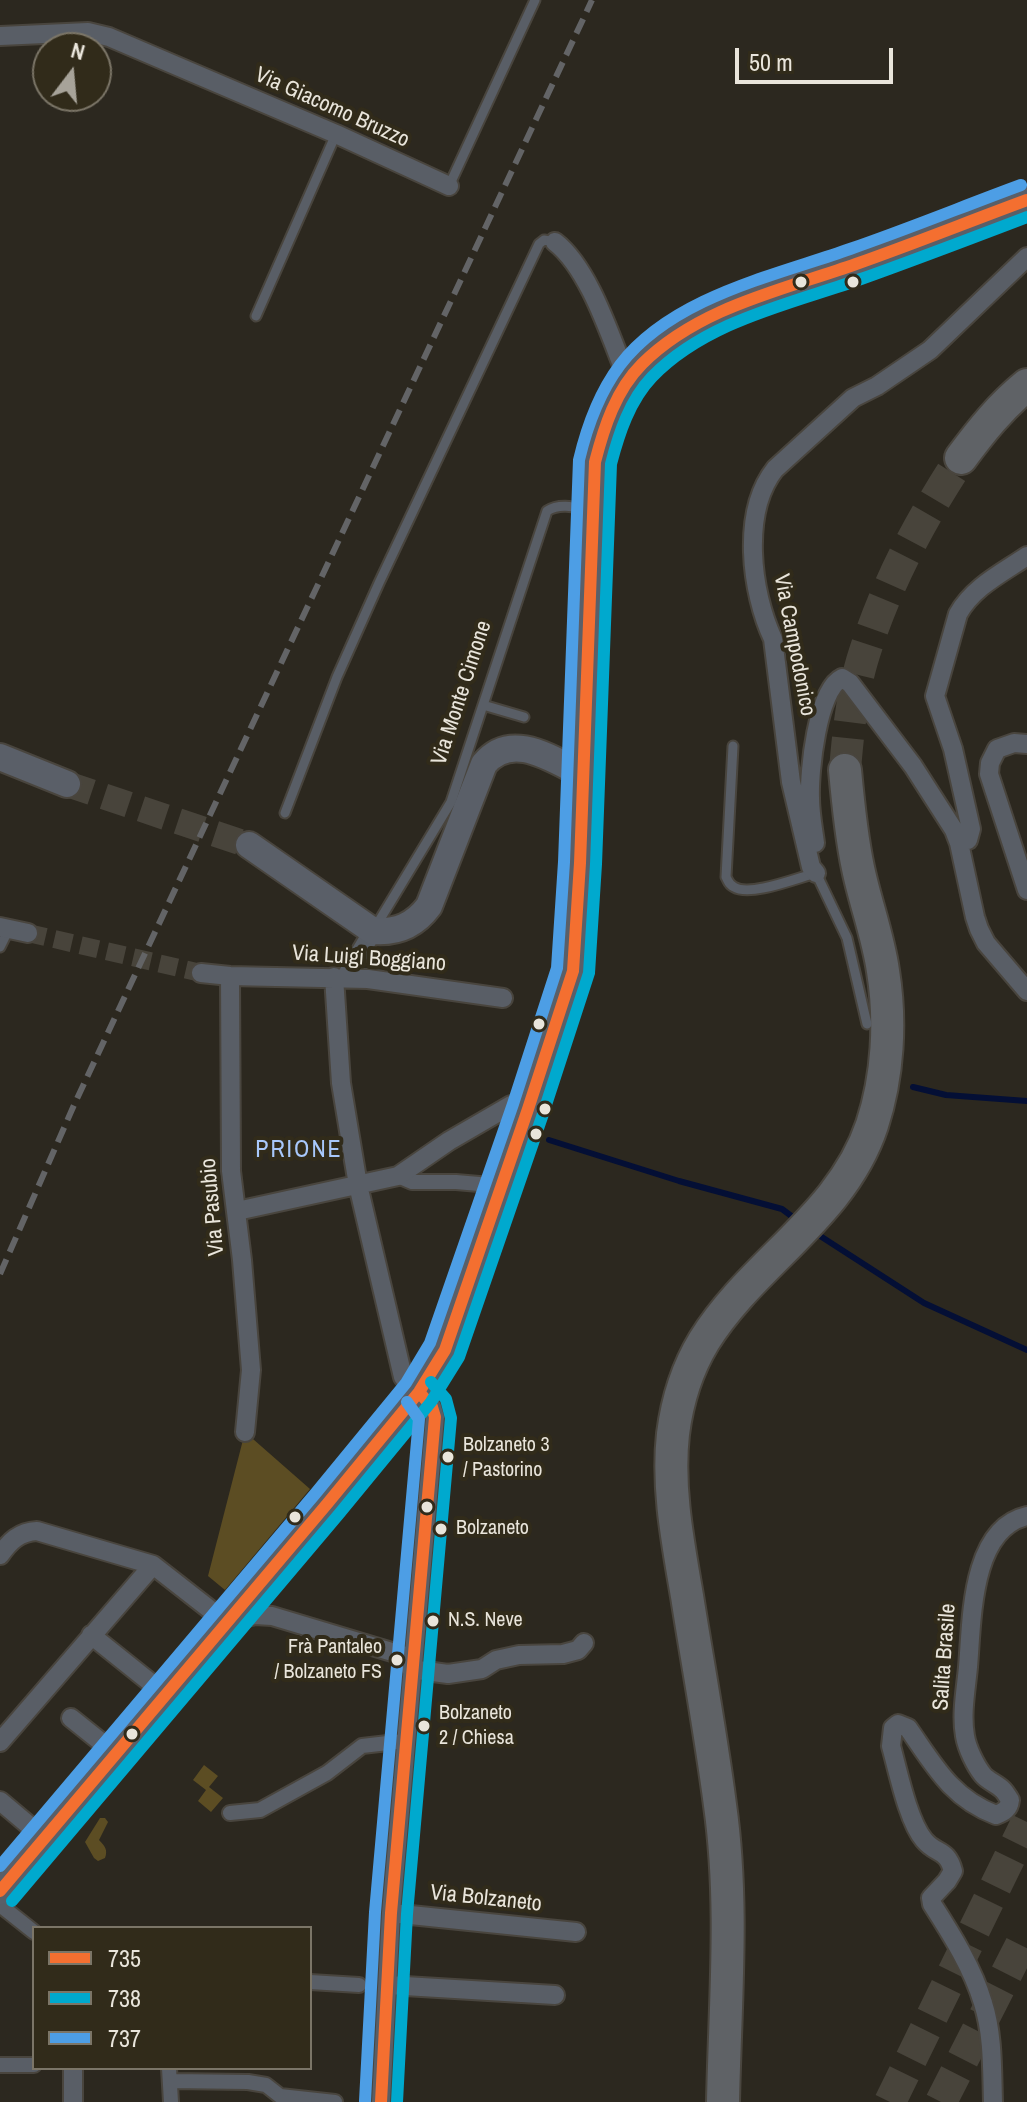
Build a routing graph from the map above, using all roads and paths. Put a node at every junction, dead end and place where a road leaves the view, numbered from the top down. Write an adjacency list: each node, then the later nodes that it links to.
1 (535, 0): 4 (lane, Via Giacomo Bruzzo)
2 (0, 36): 3 (street, Via Giacomo Bruzzo)
3 (336, 134): 4 (street, Via Giacomo Bruzzo); 8 (lane)
4 (449, 186)
5 (1027, 200): 10 (main road)
6 (555, 242): 10 (street); 22 (lane)
7 (1027, 257): 25 (street, Via Campodonico)
8 (256, 316)
9 (1027, 385): 11 (highway)
10 (622, 391): 12 (main road)
11 (961, 458)
12 (592, 511): 14 (lane, Via Monte Cimone); 20 (main road)
13 (1027, 556): 23 (street)
14 (483, 705): 15 (lane); 27 (lane, Via Monte Cimone)
15 (524, 717)
16 (1027, 744): 26 (street)
17 (733, 746): 25 (lane)
18 (0, 757): 21 (main road)
19 (845, 770): 77 (highway)
20 (584, 775): 27 (main road); 36 (main road)
21 (67, 784)
22 (285, 813)
23 (957, 837): 25 (street, Via Campodonico); 33 (street, Via Campodonico)
24 (249, 845): 27 (main road)
25 (816, 873): 35 (lane, Via Campodonico)
26 (1027, 890)
27 (376, 926): 32 (street, Via Monte Cimone)
28 (12, 929): 29 (lane)
29 (0, 947)
30 (201, 973): 31 (street)
31 (230, 976): 32 (street, Via Luigi Boggiano); 40 (street, Via Pasubio)
32 (339, 977): 34 (street, Via Luigi Boggiano); 38 (street)
33 (1027, 991)
34 (503, 998)
35 (867, 1024)
36 (528, 1109): 37 (street); 39 (main road)
37 (398, 1176): 38 (street); 39 (street)
38 (358, 1185): 40 (street); 41 (street)
39 (502, 1186): 41 (main road)
40 (237, 1211): 42 (street, Via Pasubio)
41 (419, 1392): 46 (main road); 49 (street)
42 (245, 1432)
43 (1027, 1516): 78 (street, Salita Brasile)
44 (0, 1555): 45 (street)
45 (153, 1565): 46 (street); 47 (street)
46 (226, 1622): 49 (street); 50 (main road)
47 (91, 1635): 50 (street); 53 (street)
48 (584, 1643): 49 (street)
49 (412, 1664): 52 (street)
50 (166, 1695): 54 (main road)
51 (71, 1718): 54 (street)
52 (405, 1741): 56 (street); 60 (street)
53 (0, 1742)
54 (116, 1754): 57 (main road)
55 (0, 1801): 57 (street)
56 (230, 1813)
57 (44, 1838): 58 (main road)
58 (0, 1891)
59 (0, 1905): 61 (street)
60 (391, 1913): 62 (street, Via Bolzaneto); 65 (street)
61 (32, 1930)
62 (576, 1932)
63 (312, 1982): 64 (street)
64 (359, 1985)
65 (388, 1985): 66 (street); 76 (street)
66 (555, 1995)
67 (0, 2065): 68 (street)
68 (32, 2065)
69 (73, 2070): 73 (street)
70 (267, 2070): 72 (street)
71 (170, 2074): 72 (street); 74 (street)
72 (266, 2085): 75 (street)
73 (73, 2102)
74 (171, 2102)
75 (335, 2102)
76 (381, 2102)
77 (723, 2102)
78 (993, 2102)

